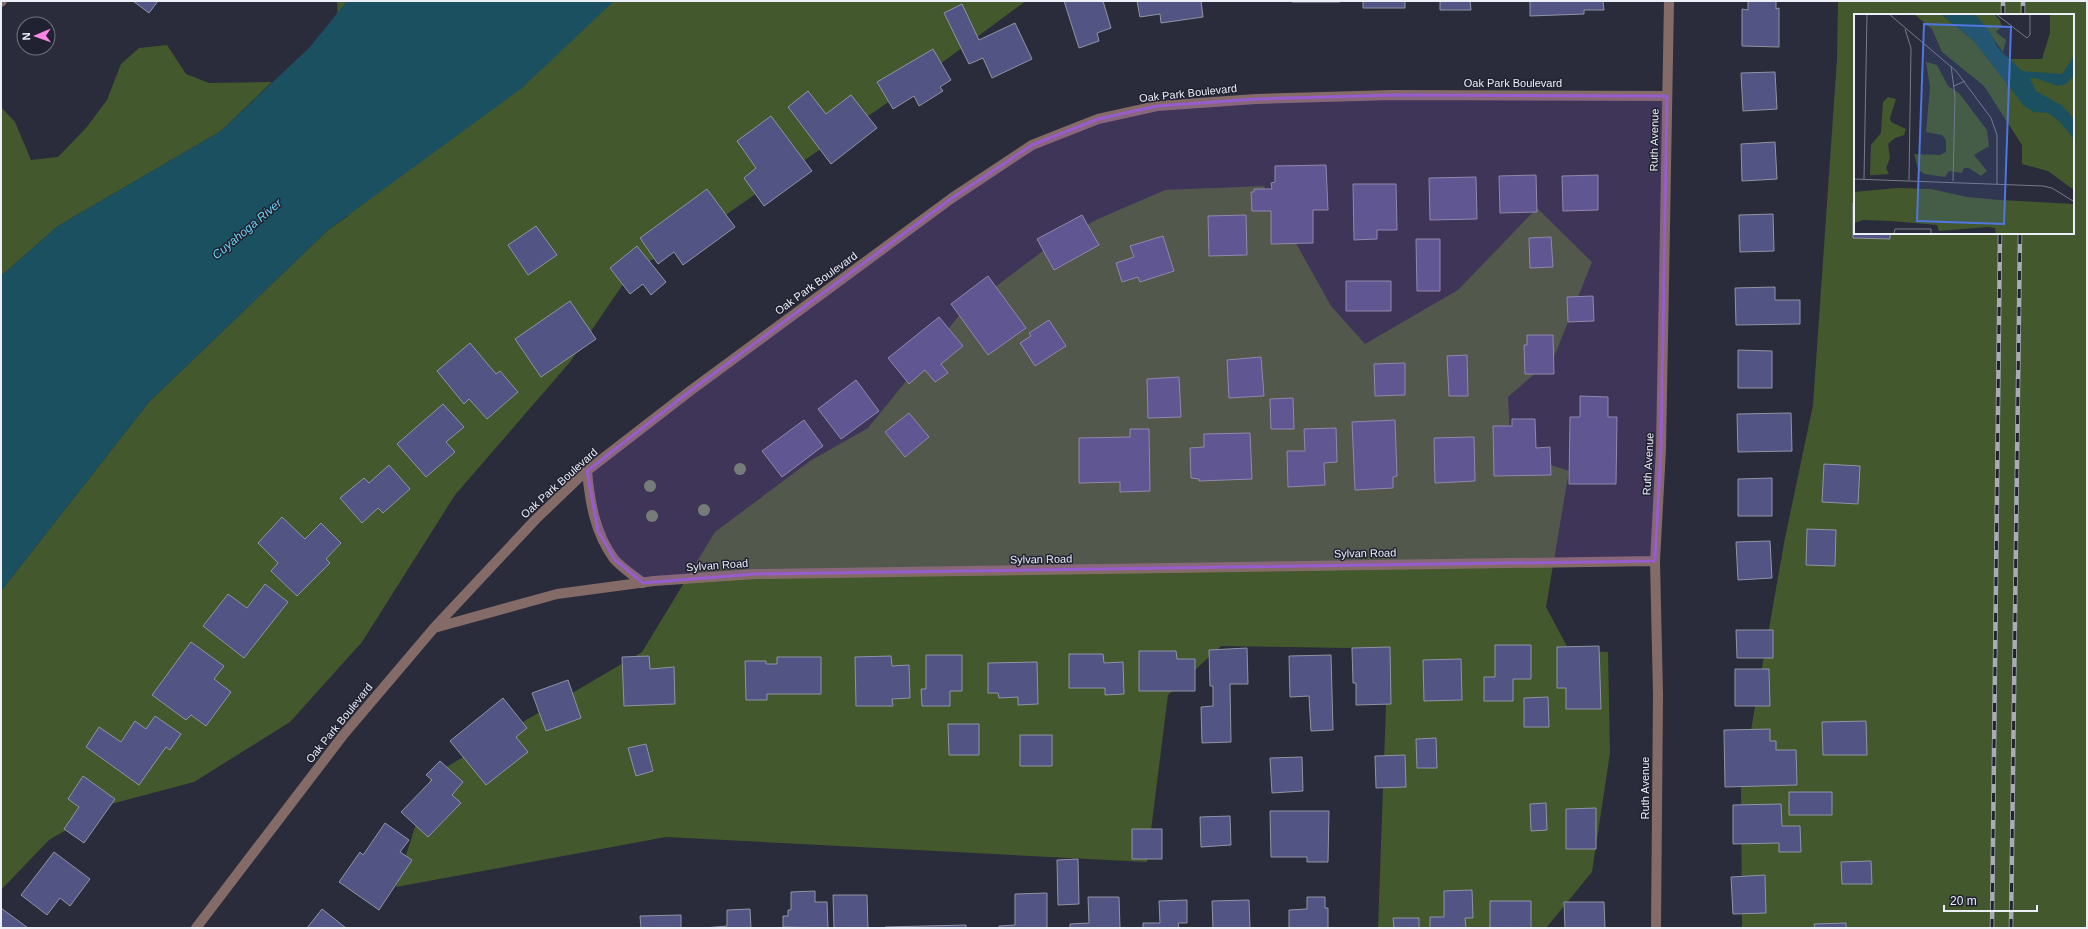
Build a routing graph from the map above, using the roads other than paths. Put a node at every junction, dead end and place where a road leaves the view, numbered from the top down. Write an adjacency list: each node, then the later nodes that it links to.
1 (1669, 1): 2 (street, Ruth Avenue)
2 (1667, 96): 3 (street, Oak Park Boulevard); 4 (street, Ruth Avenue)
3 (587, 471): 5 (street); 6 (street, Oak Park Boulevard)
4 (1655, 561): 5 (street, Sylvan Road); 8 (street, Ruth Avenue)
5 (643, 583): 6 (street, Sylvan Road)
6 (434, 628): 7 (street, Oak Park Boulevard)
7 (196, 928)
8 (1656, 928)

